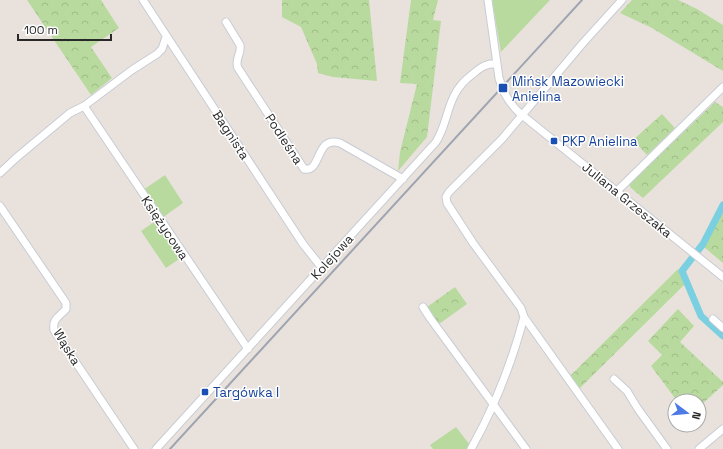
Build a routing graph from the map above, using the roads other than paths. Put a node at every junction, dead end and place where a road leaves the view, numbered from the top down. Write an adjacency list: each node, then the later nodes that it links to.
1 (143, 0): 5 (street, Bagnista)
2 (488, 0): 6 (street, Juliana Grzeszaka)
3 (622, 0): 9 (street)
4 (226, 22): 11 (street, Podleśna)
5 (166, 37): 8 (street); 14 (street, Bagnista)
6 (496, 64): 9 (street, Juliana Grzeszaka); 11 (street, Kolejowa)
7 (723, 87): 12 (street)
8 (84, 106): 10 (street); 20 (street, Księżycowa)
9 (522, 115): 12 (street, Juliana Grzeszaka); 17 (street)
10 (0, 173)
11 (403, 179): 14 (street, Kolejowa)
12 (616, 192): 15 (street, Juliana Grzeszaka)
13 (0, 206): 24 (street, Wąska)
14 (322, 268): 20 (street, Kolejowa)
15 (723, 277)
16 (423, 307): 22 (street)
17 (524, 317): 22 (street); 28 (street)
18 (713, 319): 19 (street)
19 (723, 328)
20 (248, 349): 25 (street, Kolejowa)
21 (614, 379): 29 (street)
22 (494, 405): 26 (street); 27 (street)
23 (723, 429): 30 (street)
24 (134, 449)
25 (156, 449)
26 (471, 449)
27 (526, 449)
28 (618, 449)
29 (667, 449)
30 (699, 449)

